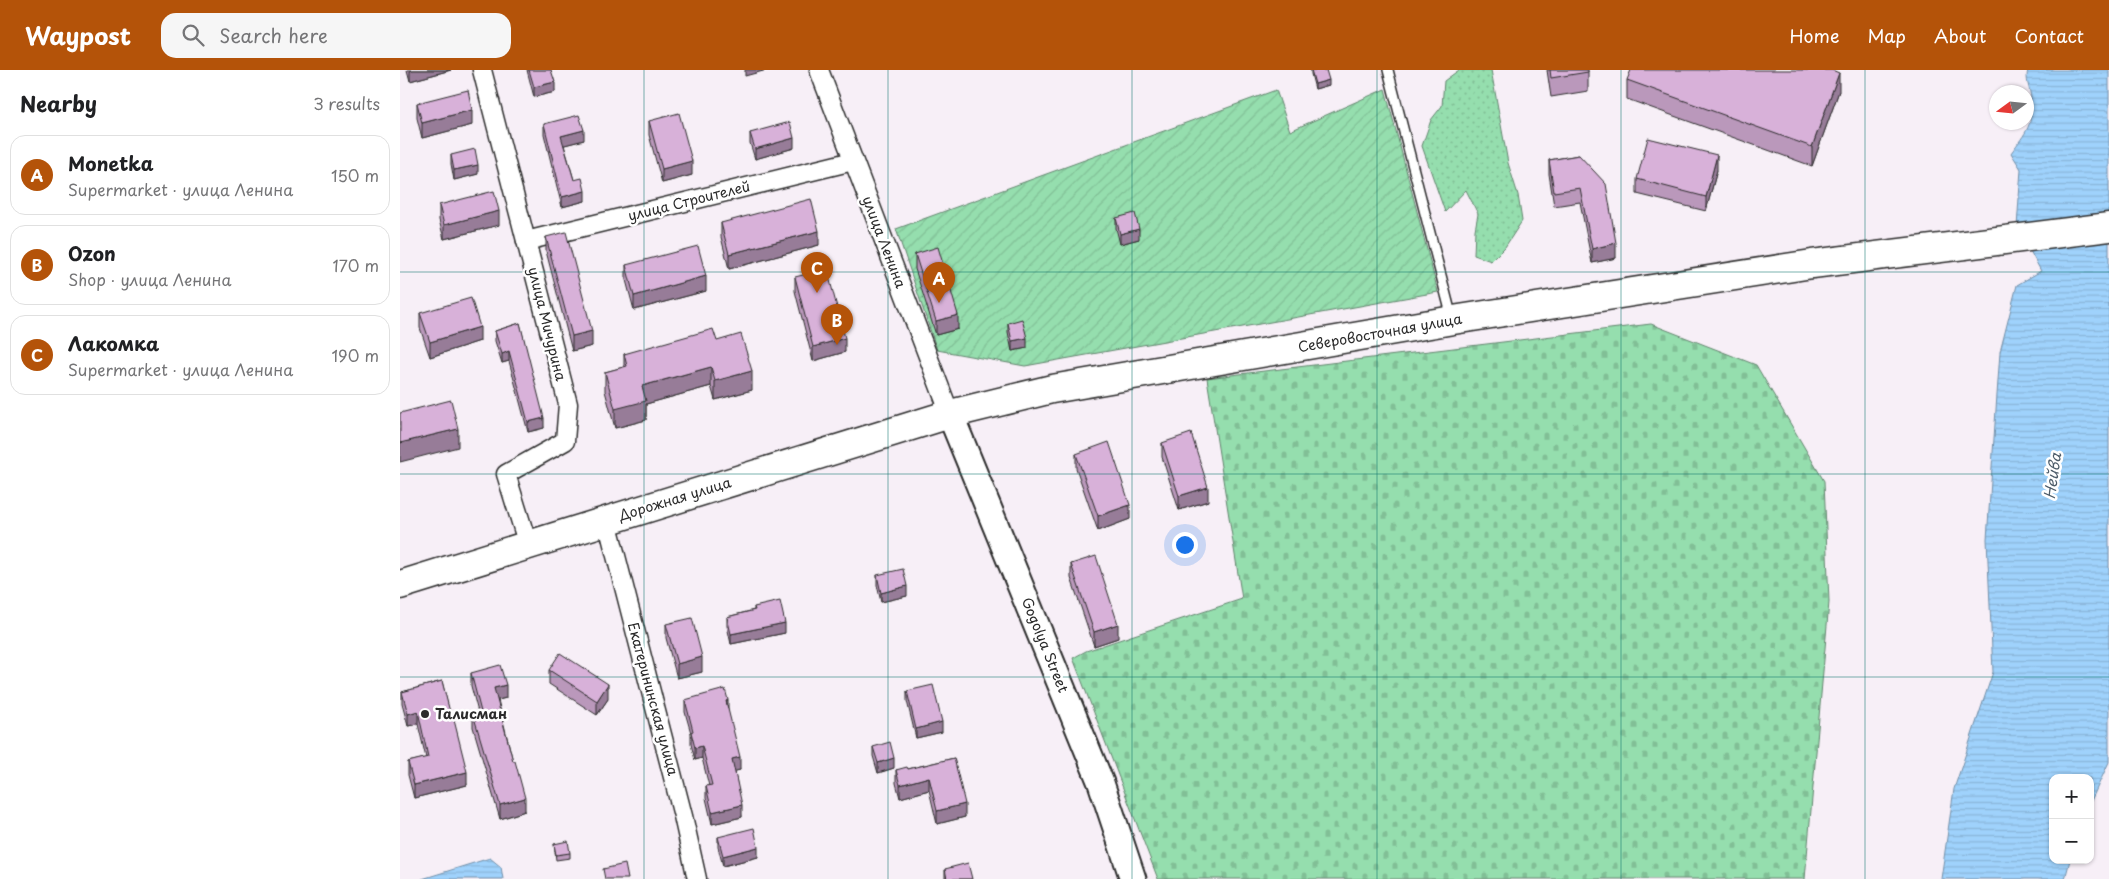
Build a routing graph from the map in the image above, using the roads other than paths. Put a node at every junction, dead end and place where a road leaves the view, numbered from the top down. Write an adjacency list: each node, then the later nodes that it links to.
1 (482, 70): 6 (street, улица Мичурина)
2 (819, 70): 4 (street, улица Ленина)
3 (1388, 70): 7 (lane)
4 (853, 161): 6 (street, улица Строителей); 8 (street, улица Ленина)
5 (2109, 227): 7 (main road, Северовосточная улица)
6 (526, 241): 10 (street, улица Мичурина)
7 (1453, 320): 8 (main road, Северовосточная улица)
8 (950, 414): 9 (main road, Дорожная улица); 13 (street, Gogolya Street)
9 (607, 521): 10 (main road, Дорожная улица); 12 (street, Екатерининская улица)
10 (528, 545): 11 (main road, Дорожная улица)
11 (400, 585)
12 (697, 879)
13 (1133, 879)

